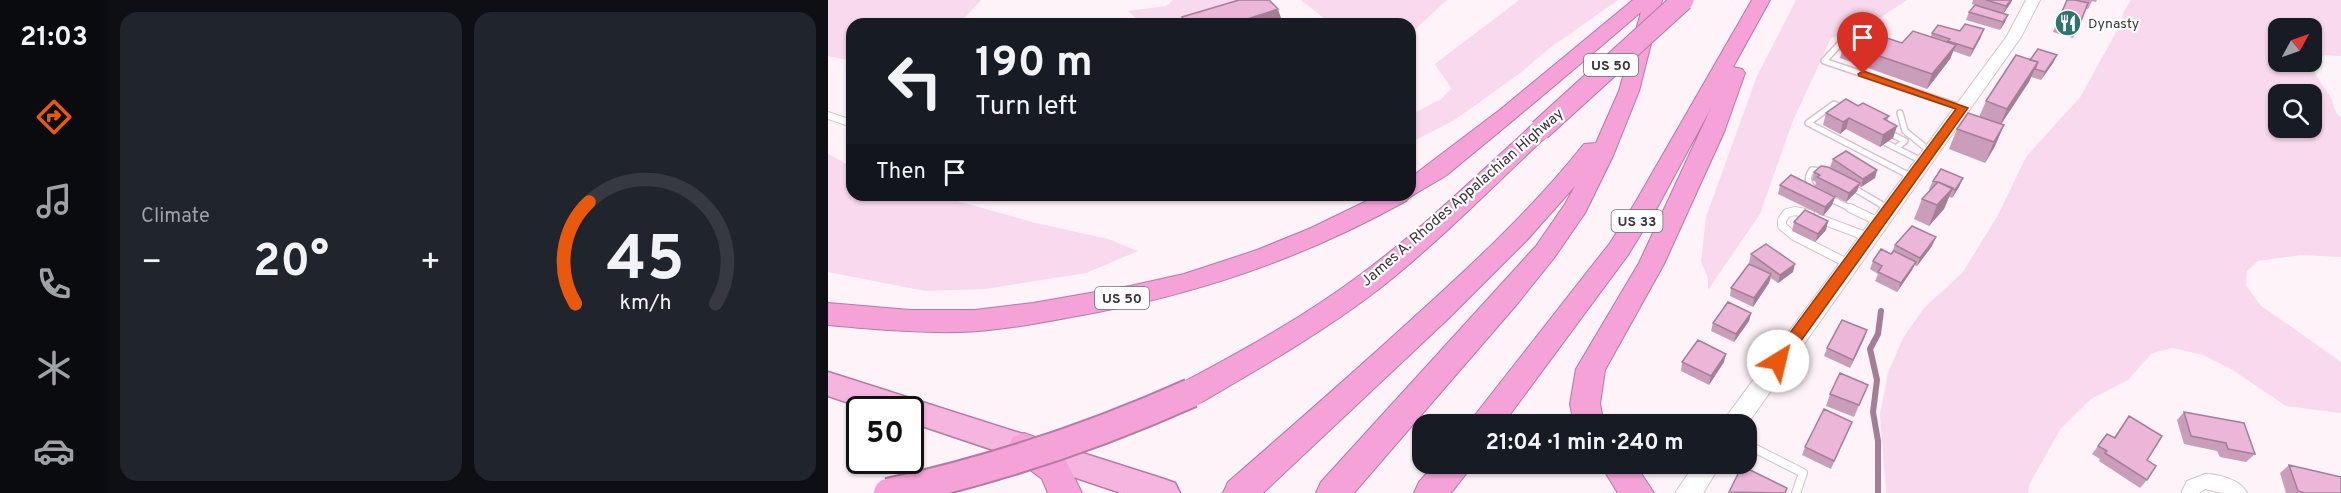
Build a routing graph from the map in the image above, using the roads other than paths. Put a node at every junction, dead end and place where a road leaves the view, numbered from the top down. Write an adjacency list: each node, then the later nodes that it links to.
1 (1644, 0): 22 (highway, James A. Rhodes Appalachian Highway / US 50)
2 (1653, 0): 7 (highway)
3 (1683, 0): 37 (highway, James A. Rhodes Appalachian Highway / US 50, bridge)
4 (1762, 0): 29 (highway, US 33); 30 (highway)
5 (2033, 0): 8 (main road)
6 (1870, 43): 8 (lane)
7 (1629, 91): 40 (highway); 41 (highway)
8 (1963, 108): 18 (main road)
9 (1824, 110): 10 (lane); 13 (lane); 20 (lane)
10 (1850, 112)
11 (1900, 113): 18 (lane)
12 (828, 115): 14 (street)
13 (1836, 116)
14 (846, 122)
15 (1882, 130): 17 (lane)
16 (1886, 143): 17 (lane)
17 (1896, 148): 18 (lane)
18 (1928, 157): 20 (main road)
19 (1836, 177): 24 (lane)
20 (1912, 177): 24 (main road)
21 (1846, 183): 24 (lane)
22 (1416, 185)
23 (1386, 201): 26 (highway, US 50)
24 (1879, 223): 25 (main road); 25 (lane)
25 (1849, 264): 31 (main road)
26 (828, 314)
27 (828, 384): 28 (highway)
28 (866, 396)
29 (1494, 414)
30 (1587, 414)
31 (1741, 414)
32 (924, 415): 33 (highway)
33 (1024, 447): 38 (highway); 39 (highway)
34 (1757, 450): 44 (lane)
35 (1623, 474): 42 (highway)
36 (1702, 474): 43 (main road)
37 (888, 493)
38 (1065, 493)
39 (1164, 493)
40 (1240, 493)
41 (1333, 493)
42 (1637, 493)
43 (1688, 493)
44 (1796, 493)
45 (2190, 493): 46 (street)
46 (2238, 493)

